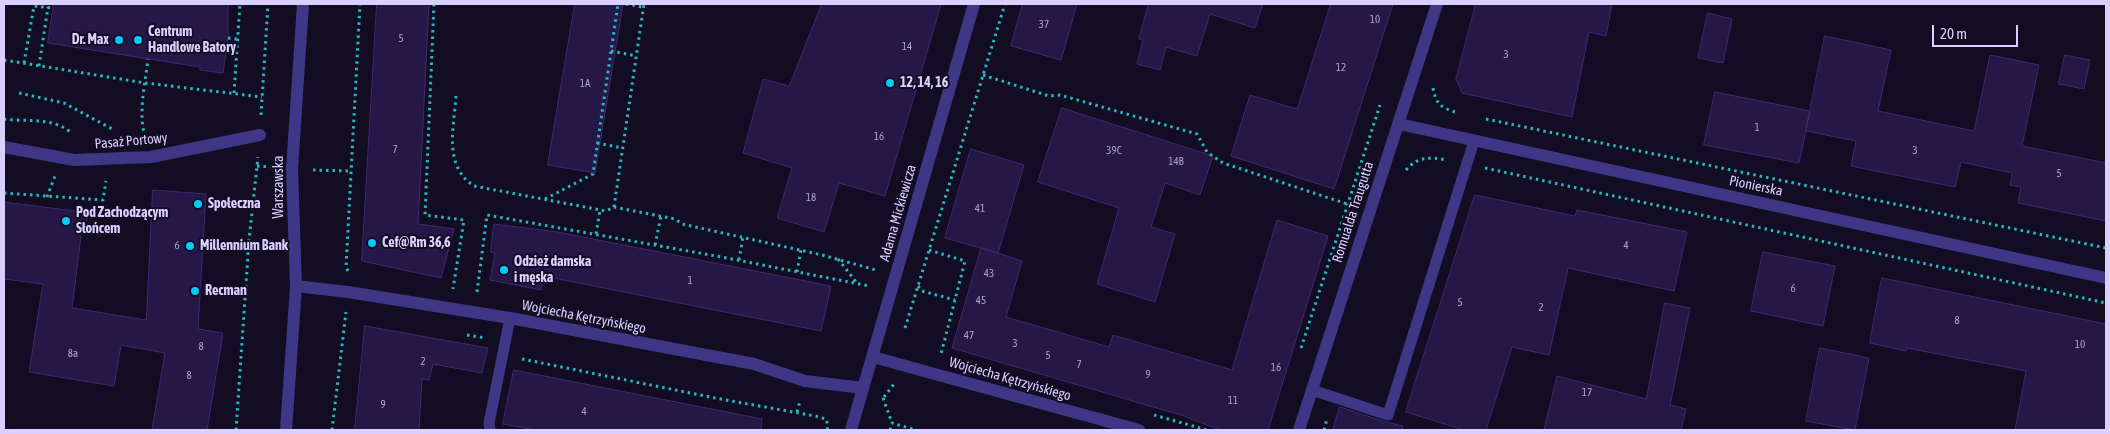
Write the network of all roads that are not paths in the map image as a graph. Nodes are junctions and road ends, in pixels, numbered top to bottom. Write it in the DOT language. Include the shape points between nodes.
graph roads {
  1 [pos="303,4"];
  2 [pos="974,4"];
  3 [pos="1437,4"];
  4 [pos="1399,124"];
  5 [pos="260,135"];
  6 [pos="1474,141"];
  7 [pos="4,147"];
  8 [pos="2106,278"];
  9 [pos="296,286"];
  10 [pos="510,318"];
  11 [pos="873,356"];
  12 [pos="863,388"];
  13 [pos="1312,390"];
  14 [pos="286,430"];
  15 [pos="490,430"];
  16 [pos="851,430"];
  17 [pos="1139,430"];
  18 [pos="1300,430"];
  1 -- 9 [label="street, Warszawska" via="292,169"];
  2 -- 11 [label="street, Adama Mickiewicza"];
  3 -- 4 [label="street, Romualda Traugutta"];
  4 -- 6 [label="street, Pionierska"];
  4 -- 13 [label="street, Romualda Traugutta"];
  5 -- 7 [label="street, Pasaż Portowy" via="141,157 74,160"];
  6 -- 8 [label="street, Pionierska"];
  6 -- 13 [label="lane" via="1388,415"];
  9 -- 10 [label="street, Wojciecha Kętrzyńskiego"];
  9 -- 14 [label="street, Warszawska"];
  10 -- 12 [label="street, Wojciecha Kętrzyńskiego" via="754,364 805,381"];
  10 -- 15 [label="lane"];
  11 -- 12 [label="street, Adama Mickiewicza"];
  11 -- 17 [label="street, Wojciecha Kętrzyńskiego"];
  12 -- 16 [label="street, Adama Mickiewicza"];
  13 -- 18 [label="street, Romualda Traugutta"];
}
